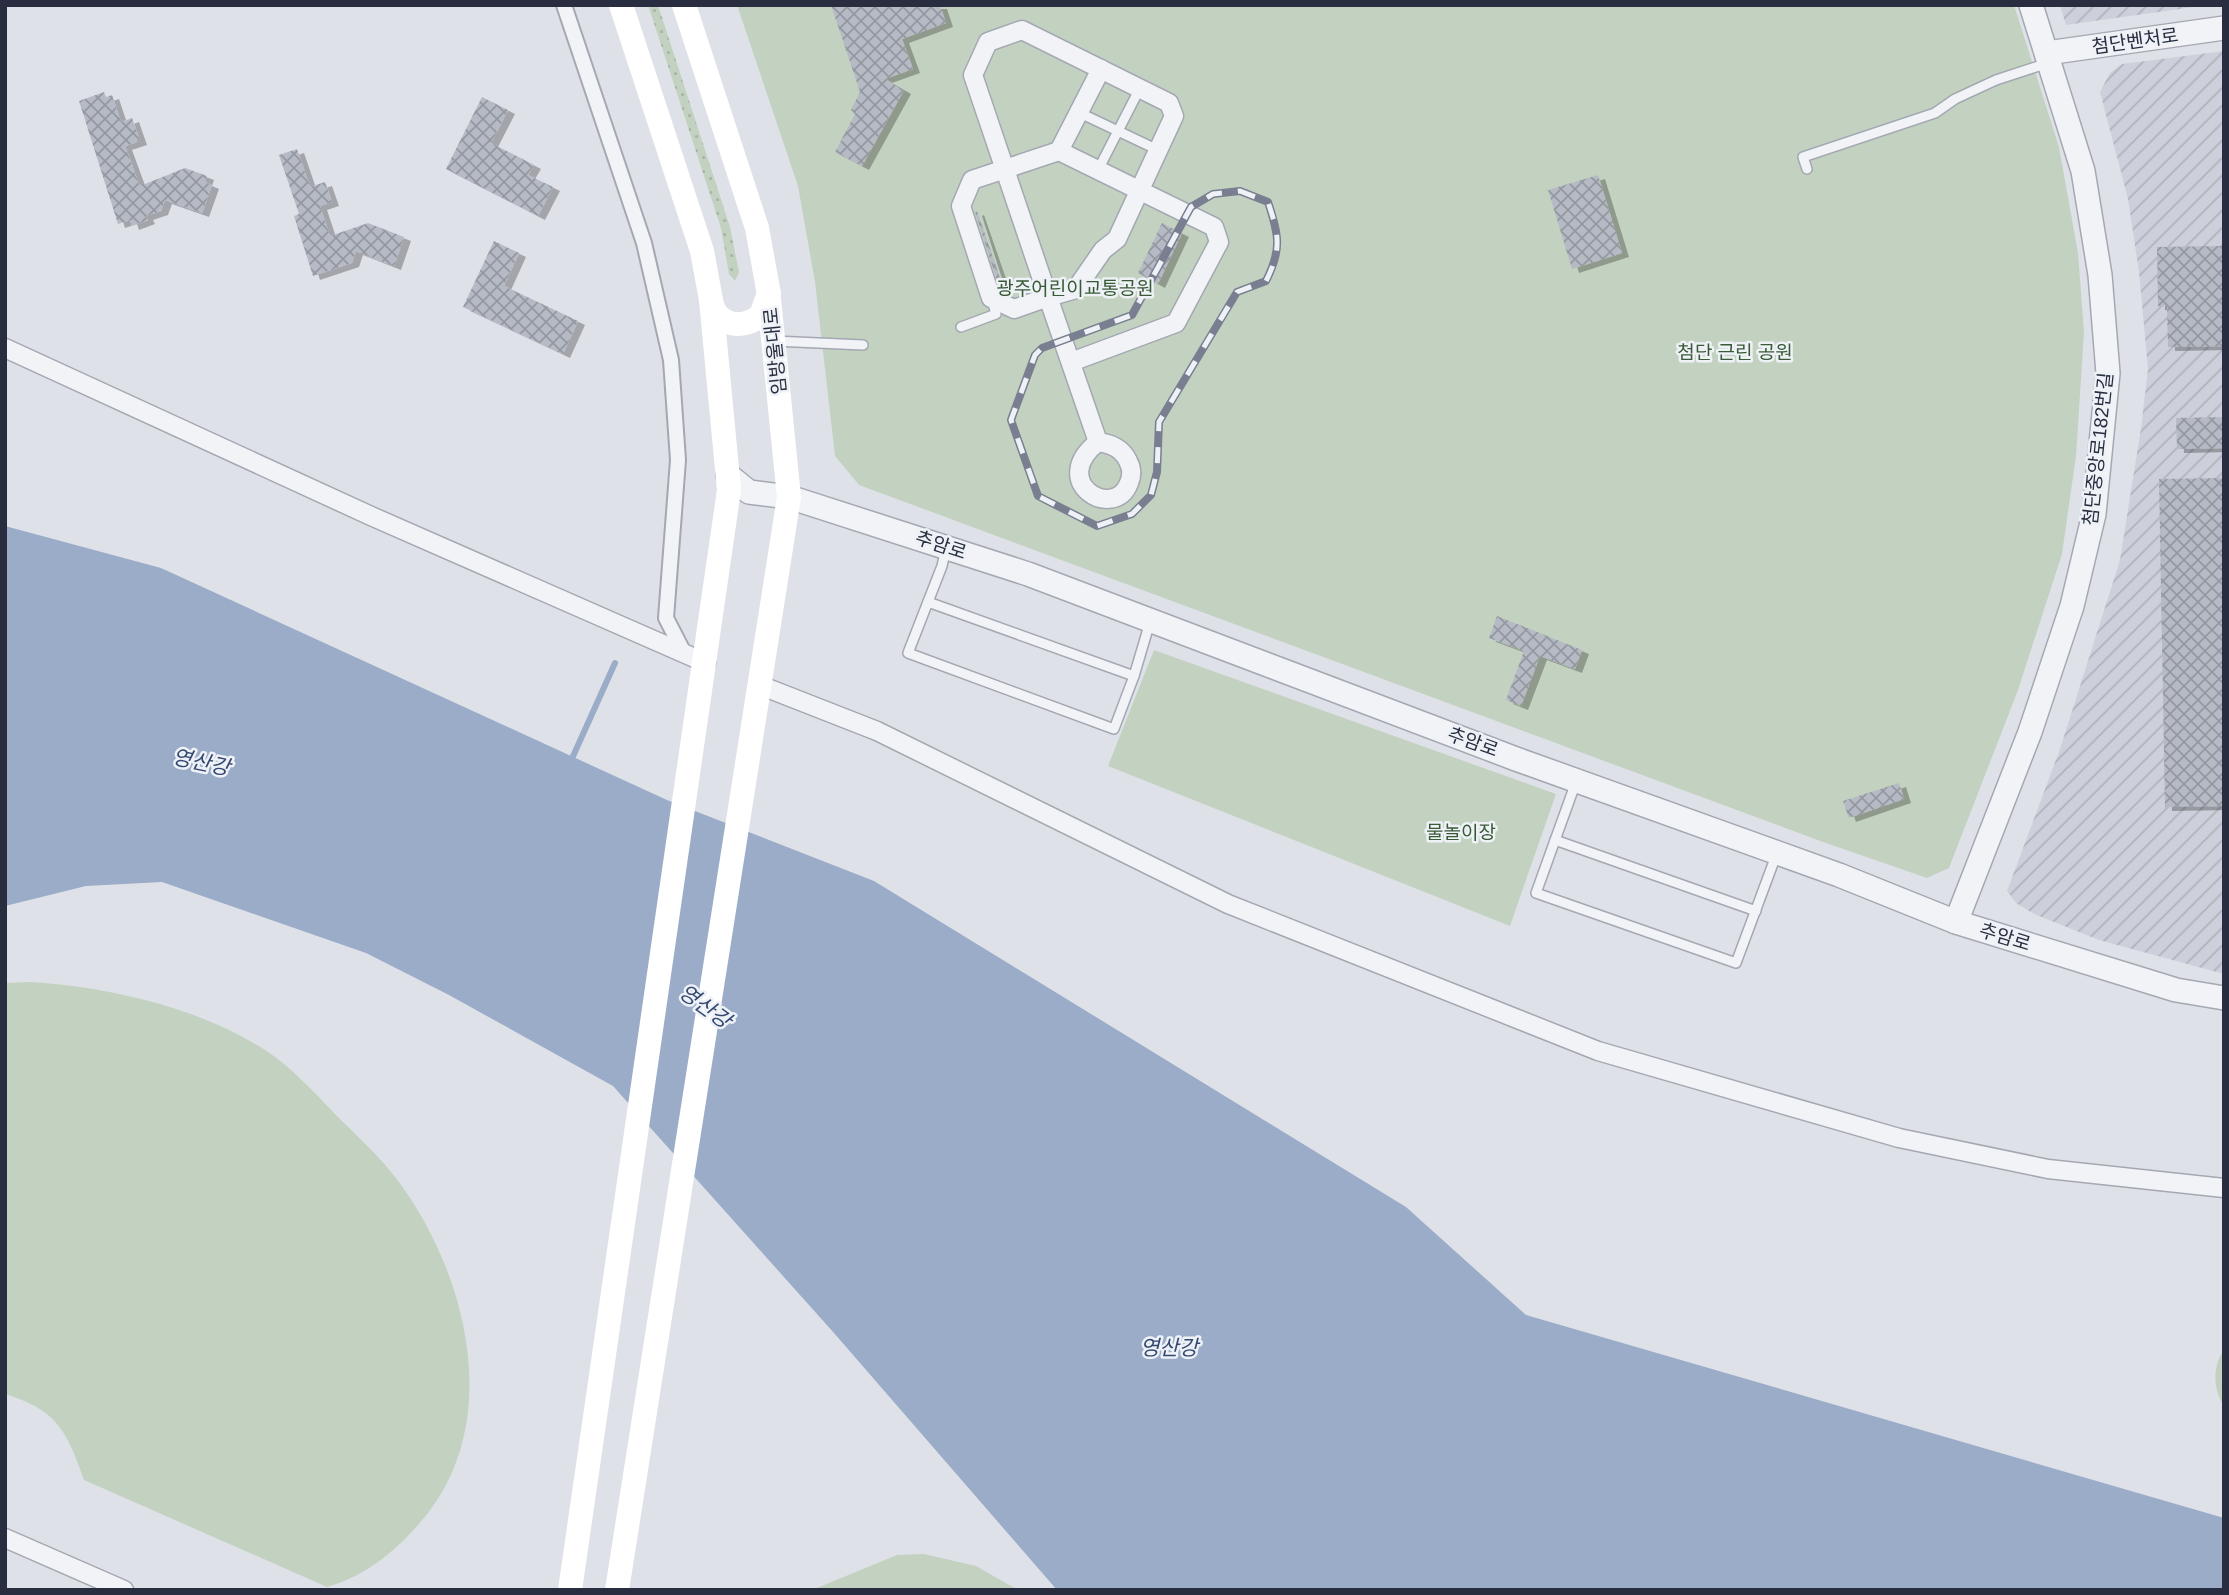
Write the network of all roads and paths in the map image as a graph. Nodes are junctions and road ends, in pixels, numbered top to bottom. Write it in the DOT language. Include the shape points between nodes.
graph roads {
  1 [pos="564,5"];
  2 [pos="621,5"];
  3 [pos="684,5"];
  4 [pos="2031,5"];
  5 [pos="2224,28"];
  6 [pos="2048,58"];
  7 [pos="1101,69"];
  8 [pos="1140,88"];
  9 [pos="1080,113"];
  10 [pos="1118,130"];
  11 [pos="1158,150"];
  12 [pos="1059,151"];
  13 [pos="1005,169"];
  14 [pos="1807,169"];
  15 [pos="1098,170"];
  16 [pos="1139,189"];
  17 [pos="768,289"];
  18 [pos="1048,297"];
  19 [pos="991,298"];
  20 [pos="711,300"];
  21 [pos="961,327"];
  22 [pos="774,341"];
  23 [pos="863,345"];
  24 [pos="5,348"];
  25 [pos="1071,362"];
  26 [pos="1098,442"];
  27 [pos="728,475"];
  28 [pos="789,497"];
  29 [pos="946,547"];
  30 [pos="928,602"];
  31 [pos="1150,622"];
  32 [pos="695,658"];
  33 [pos="1134,676"];
  34 [pos="759,696"];
  35 [pos="1576,780"];
  36 [pos="1555,840"];
  37 [pos="1777,852"];
  38 [pos="1756,911"];
  39 [pos="1956,922"];
  40 [pos="2224,998"];
  41 [pos="2224,1188"];
  42 [pos="5,1538"];
  43 [pos="124,1590"];
  44 [pos="570,1590"];
  45 [pos="617,1590"];
  1 -- 32 [label="street" via="644,243 671,360 678,460 666,618"];
  2 -- 20 [label="main road" via="702,251"];
  3 -- 17 [label="main road, 임방울대로" via="757,228"];
  4 -- 6 [label="street, 첨단중앙로182번길"];
  5 -- 6 [label="street, 첨단벤처로"];
  6 -- 14 [label="lane" via="1955,99 1935,113 1803,157"];
  6 -- 39 [label="street, 첨단중앙로182번길" via="2083,171 2101,275 2108,373 2094,514 2072,606 2035,719"];
  7 -- 8 [label="street"];
  7 -- 9 [label="street"];
  7 -- 13 [label="street" via="1023,30 988,42 973,75"];
  8 -- 10 [label="lane"];
  8 -- 11 [label="street" via="1169,103 1174,116"];
  9 -- 10 [label="lane"];
  9 -- 12 [label="street"];
  10 -- 11 [label="lane"];
  10 -- 15 [label="lane"];
  11 -- 16 [label="street"];
  12 -- 13 [label="street"];
  12 -- 15 [label="street"];
  13 -- 18 [label="street"];
  13 -- 19 [label="street" via="972,180 961,206"];
  15 -- 16 [label="street"];
  16 -- 18 [label="street" via="1117,239 1102,250 1076,289"];
  16 -- 25 [label="street" via="1214,227 1219,242 1176,323"];
  17 -- 20 [label="main road" via="767,307 745,324 726,322"];
  17 -- 22 [label="main road, 임방울대로"];
  18 -- 19 [label="street" via="1014,309"];
  18 -- 25 [label="street"];
  19 -- 21 [label="lane" via="996,314"];
  20 -- 27 [label="main road"];
  22 -- 23 [label="lane"];
  22 -- 28 [label="main road, 임방울대로"];
  24 -- 32 [label="street"];
  25 -- 26 [label="street"];
  27 -- 28 [label="street, 추암로" via="749,492"];
  27 -- 32 [label="main road" via="729,490"];
  28 -- 29 [label="street, 추암로"];
  28 -- 34 [label="main road, 임방울대로"];
  29 -- 30 [label="lane"];
  29 -- 31 [label="street, 추암로"];
  30 -- 33 [label="lane"];
  30 -- 33 [label="lane" via="908,653 1114,729"];
  31 -- 33 [label="lane"];
  31 -- 35 [label="street, 추암로"];
  32 -- 44 [label="main road"];
  34 -- 41 [label="street" via="877,731 1228,904 1598,1051 1899,1138 2048,1169"];
  34 -- 45 [label="main road, 임방울대로"];
  35 -- 36 [label="lane"];
  35 -- 37 [label="street, 추암로"];
  36 -- 38 [label="lane"];
  36 -- 38 [label="lane" via="1536,893 1736,963"];
  37 -- 38 [label="lane"];
  37 -- 39 [label="street, 추암로"];
  39 -- 40 [label="street, 추암로" via="2176,990"];
  42 -- 43 [label="street"];
}
